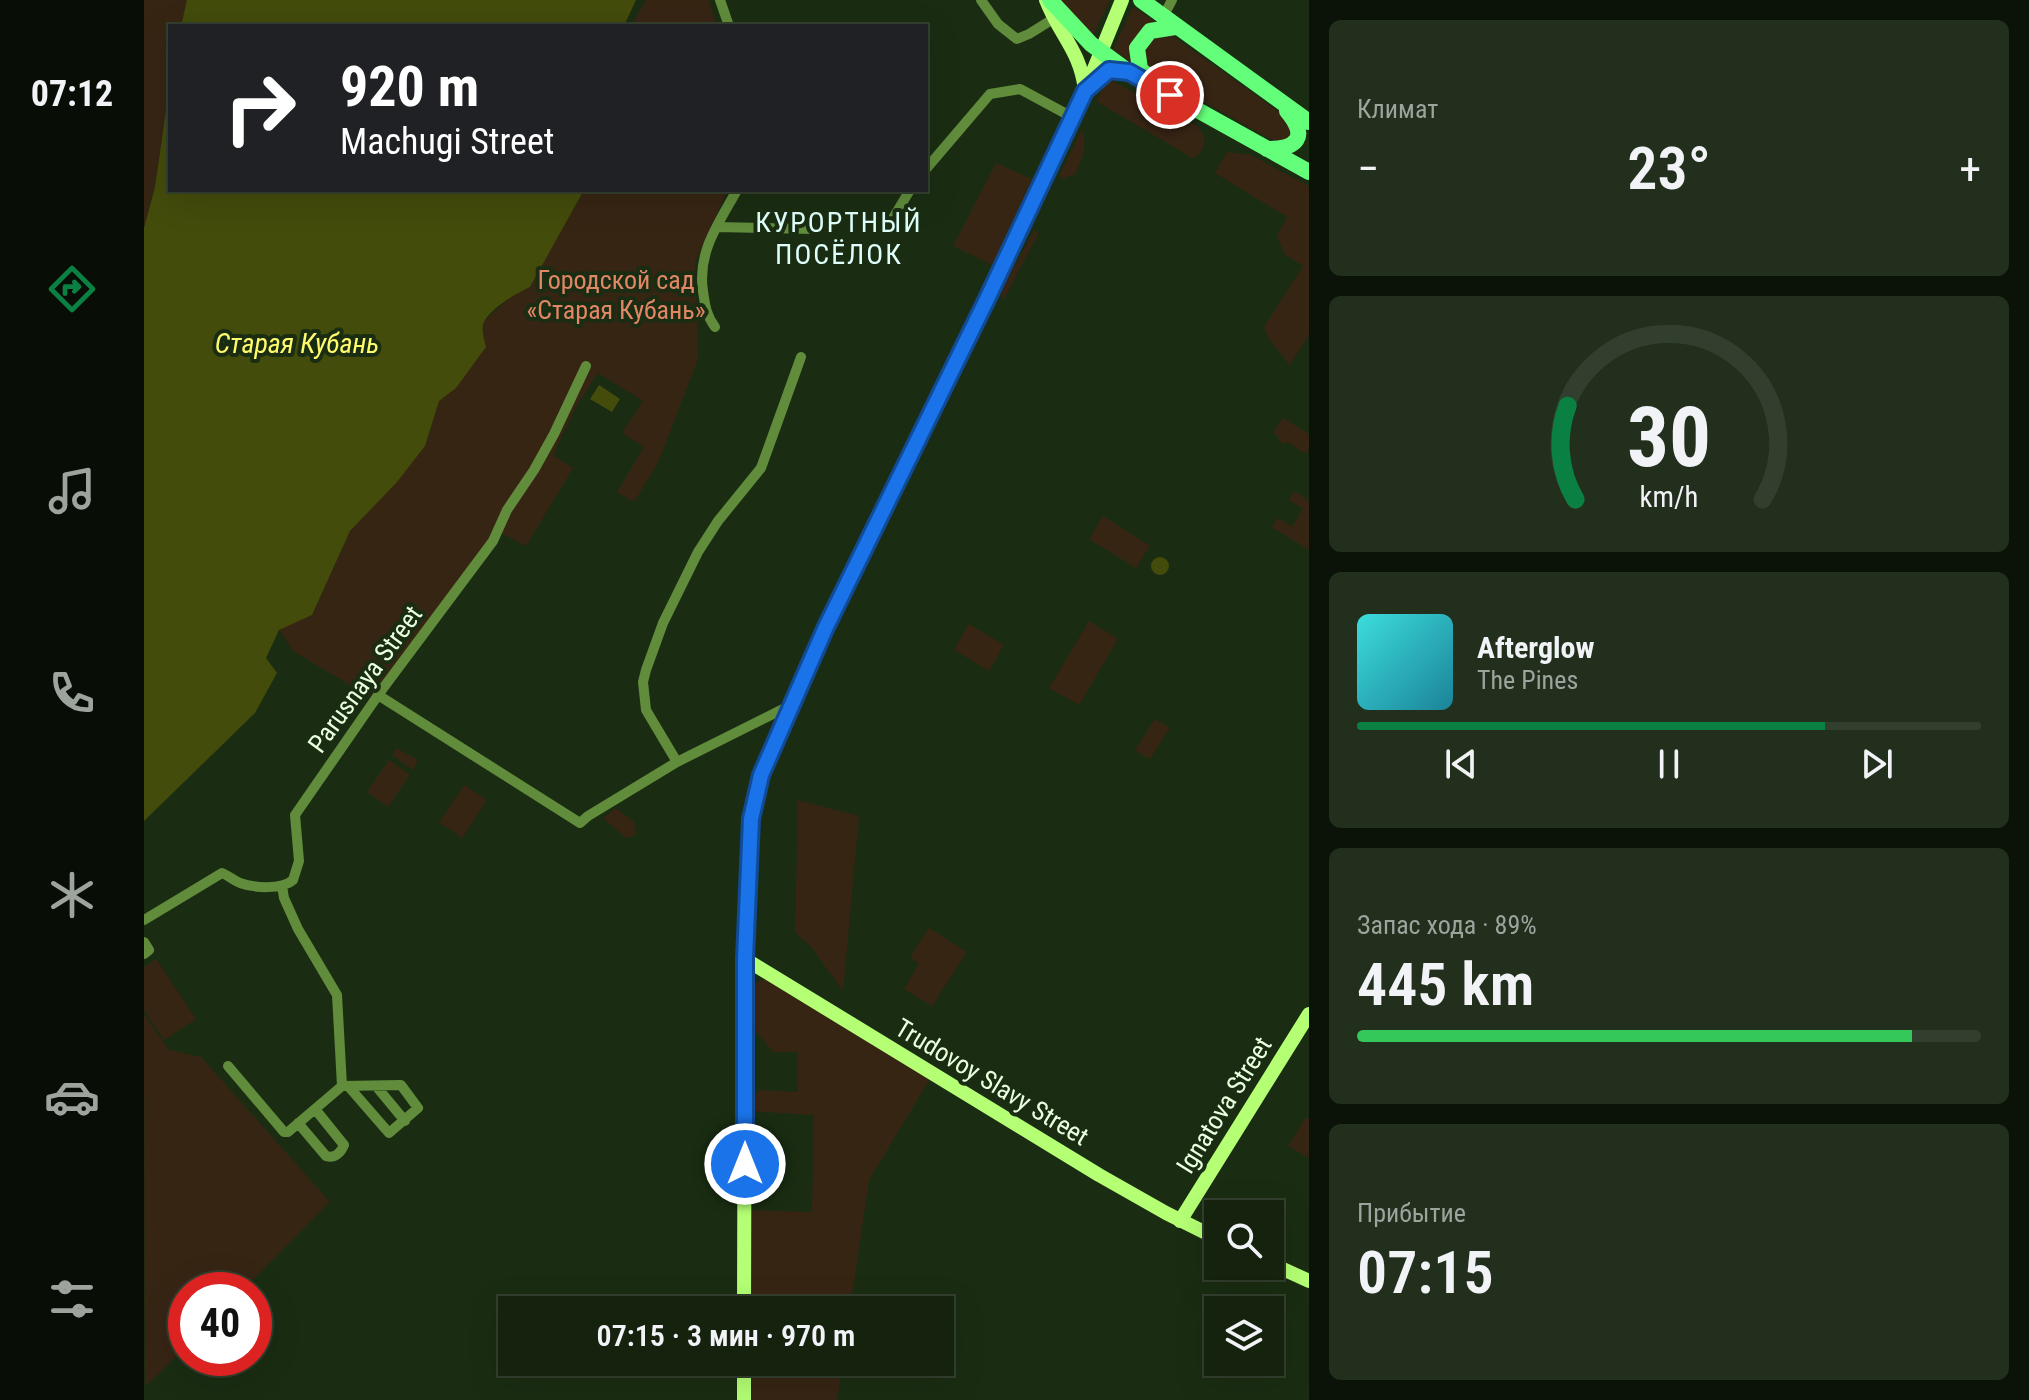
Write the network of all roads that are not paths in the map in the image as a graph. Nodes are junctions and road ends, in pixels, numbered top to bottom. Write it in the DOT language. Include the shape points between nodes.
graph roads {
  1 [pos="720,0"];
  2 [pos="981,0"];
  3 [pos="1048,0"];
  4 [pos="1122,0"];
  5 [pos="1141,0"];
  6 [pos="1172,0"];
  7 [pos="1053,19"];
  8 [pos="1169,22"];
  9 [pos="728,24"];
  10 [pos="1101,53"];
  11 [pos="1129,72"];
  12 [pos="1085,91"];
  13 [pos="1274,97"];
  14 [pos="1179,100"];
  15 [pos="1072,117"];
  16 [pos="1309,122"];
  17 [pos="1267,149"];
  18 [pos="928,167"];
  19 [pos="1309,172"];
  20 [pos="736,192"];
  21 [pos="909,192"];
  22 [pos="717,227"];
  23 [pos="887,228"];
  24 [pos="814,229"];
  25 [pos="715,327"];
  26 [pos="801,357"];
  27 [pos="586,366"];
  28 [pos="378,695"];
  29 [pos="791,705"];
  30 [pos="677,762"];
  31 [pos="282,886"];
  32 [pos="144,920"];
  33 [pos="144,942"];
  34 [pos="144,954"];
  35 [pos="745,959"];
  36 [pos="1309,1014"];
  37 [pos="228,1066"];
  38 [pos="346,1086"];
  39 [pos="376,1086"];
  40 [pos="315,1109"];
  41 [pos="405,1121"];
  42 [pos="298,1123"];
  43 [pos="1180,1221"];
  44 [pos="1204,1232"];
  45 [pos="1284,1269"];
  46 [pos="1309,1281"];
  47 [pos="744,1296"];
  48 [pos="744,1376"];
  49 [pos="744,1400"];
  1 -- 9 [label="street"];
  2 -- 7 [label="street" via="1017,39"];
  3 -- 7 [label="street"];
  3 -- 10 [label="main road"];
  4 -- 10 [label="street"];
  5 -- 8 [label="main road"];
  6 -- 8 [label="street"];
  7 -- 12 [label="street" via="1075,52"];
  8 -- 13 [label="main road"];
  8 -- 14 [label="main road" via="1150,31 1137,48 1138,59 1140,69"];
  10 -- 11 [label="main road"];
  10 -- 12 [label="street"];
  11 -- 12 [label="street" via="1109,70"];
  11 -- 14 [label="main road"];
  12 -- 15 [label="street"];
  13 -- 16 [label="main road"];
  13 -- 17 [label="main road" via="1300,133 1291,146"];
  14 -- 17 [label="main road"];
  15 -- 18 [label="street" via="1020,89 990,94"];
  15 -- 29 [label="street"];
  17 -- 19 [label="main road"];
  20 -- 22 [label="street"];
  21 -- 23 [label="street"];
  22 -- 24 [label="street"];
  22 -- 25 [label="street" via="702,255 700,275 707,315"];
  26 -- 30 [label="street" via="761,468 698,552 646,670 646,710"];
  27 -- 28 [label="street, Parusnaya Street" via="493,541"];
  28 -- 30 [label="street" via="580,823"];
  28 -- 31 [label="street, Parusnaya Street" via="295,815 299,861 293,880"];
  29 -- 30 [label="street"];
  29 -- 35 [label="street" via="761,775 751,819"];
  31 -- 32 [label="street" via="243,885 222,873"];
  31 -- 38 [label="street" via="298,929 337,995"];
  33 -- 34 [label="street" via="149,950"];
  35 -- 43 [label="street, Trudovoy Slavy Street"];
  35 -- 47 [label="street"];
  36 -- 43 [label="street, Ignatova Street"];
  37 -- 42 [label="street" via="284,1132"];
  38 -- 39 [label="street"];
  38 -- 40 [label="street"];
  38 -- 41 [label="street" via="389,1133"];
  39 -- 41 [label="street"];
  39 -- 41 [label="street" via="401,1085 416,1102 418,1108"];
  40 -- 42 [label="street"];
  40 -- 42 [label="street" via="344,1145 334,1157 326,1156"];
  43 -- 44 [label="street, Trudovoy Slavy Street"];
  45 -- 46 [label="street"];
  48 -- 49 [label="street"];
}
